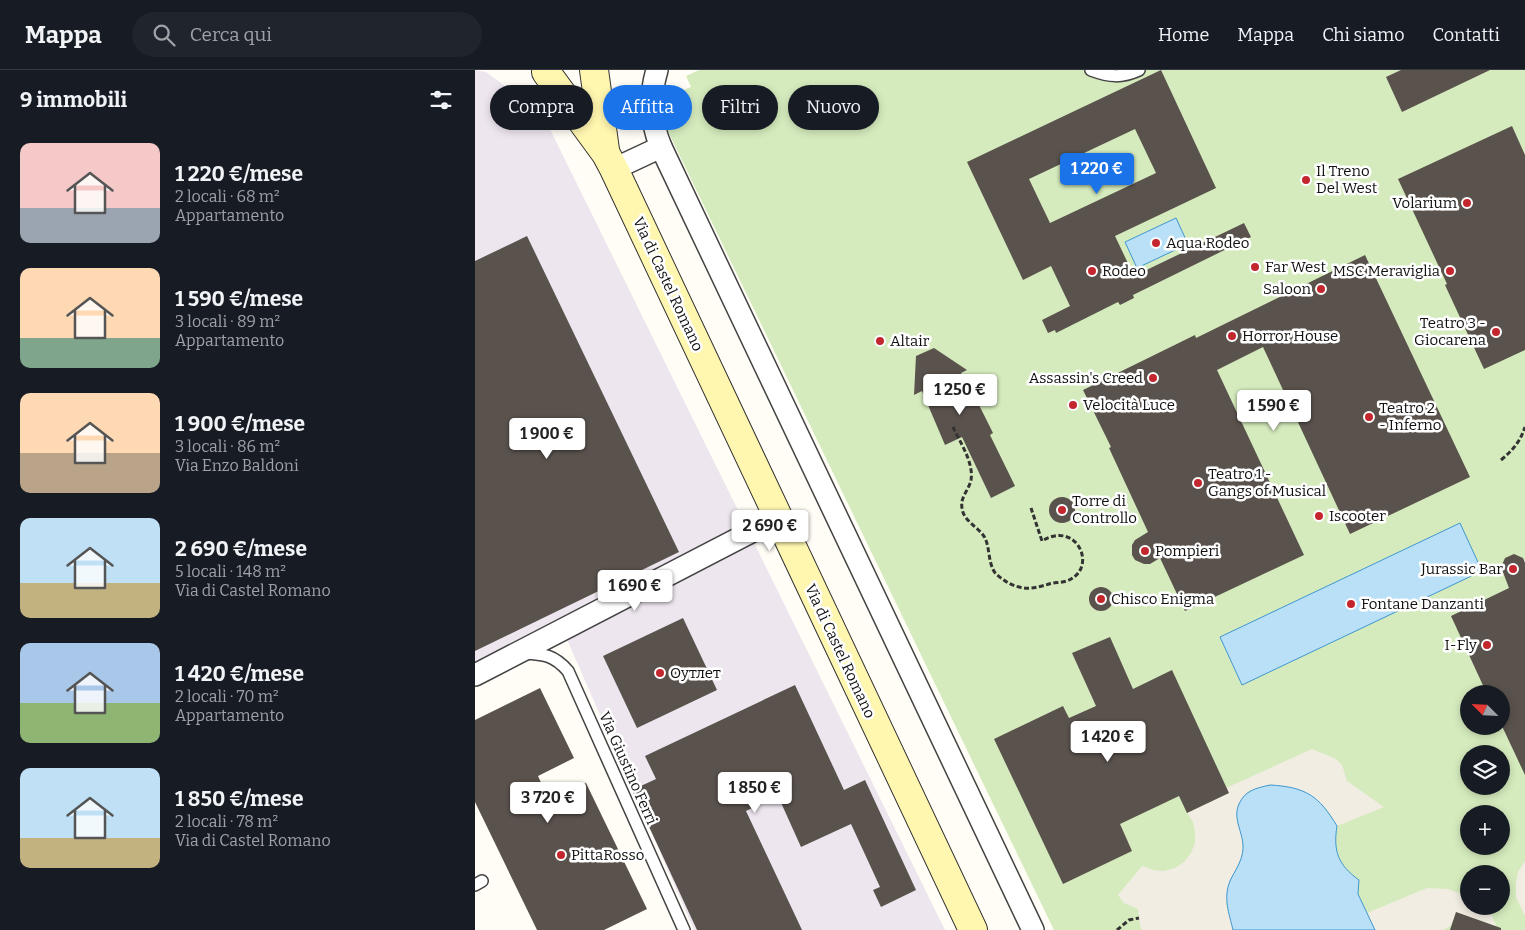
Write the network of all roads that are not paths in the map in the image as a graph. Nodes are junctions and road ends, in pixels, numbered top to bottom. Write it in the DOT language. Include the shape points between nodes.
graph roads {
  1 [pos="587,70"];
  2 [pos="593,70"];
  3 [pos="657,70"];
  4 [pos="1091,70"];
  5 [pos="1139,70"];
  6 [pos="545,71"];
  7 [pos="661,147"];
  8 [pos="610,162"];
  9 [pos="778,518"];
  10 [pos="515,653"];
  11 [pos="475,675"];
  12 [pos="684,930"];
  13 [pos="973,930"];
  14 [pos="1033,930"];
  1 -- 6 [label="street" via="566,79"];
  2 -- 8 [label="street, Via di Castel Romano"];
  3 -- 7 [label="street" via="651,113"];
  4 -- 5 [label="lane" via="1109,77"];
  6 -- 8 [label="street, Via di Castel Romano"];
  7 -- 8 [label="street"];
  7 -- 14 [label="street"];
  8 -- 9 [label="street, Via di Castel Romano"];
  9 -- 10 [label="street"];
  9 -- 13 [label="street, Via di Castel Romano"];
  10 -- 11 [label="street"];
  10 -- 12 [label="lane, Via Giustino Ferri" via="544,654 560,662 568,672"];
}
